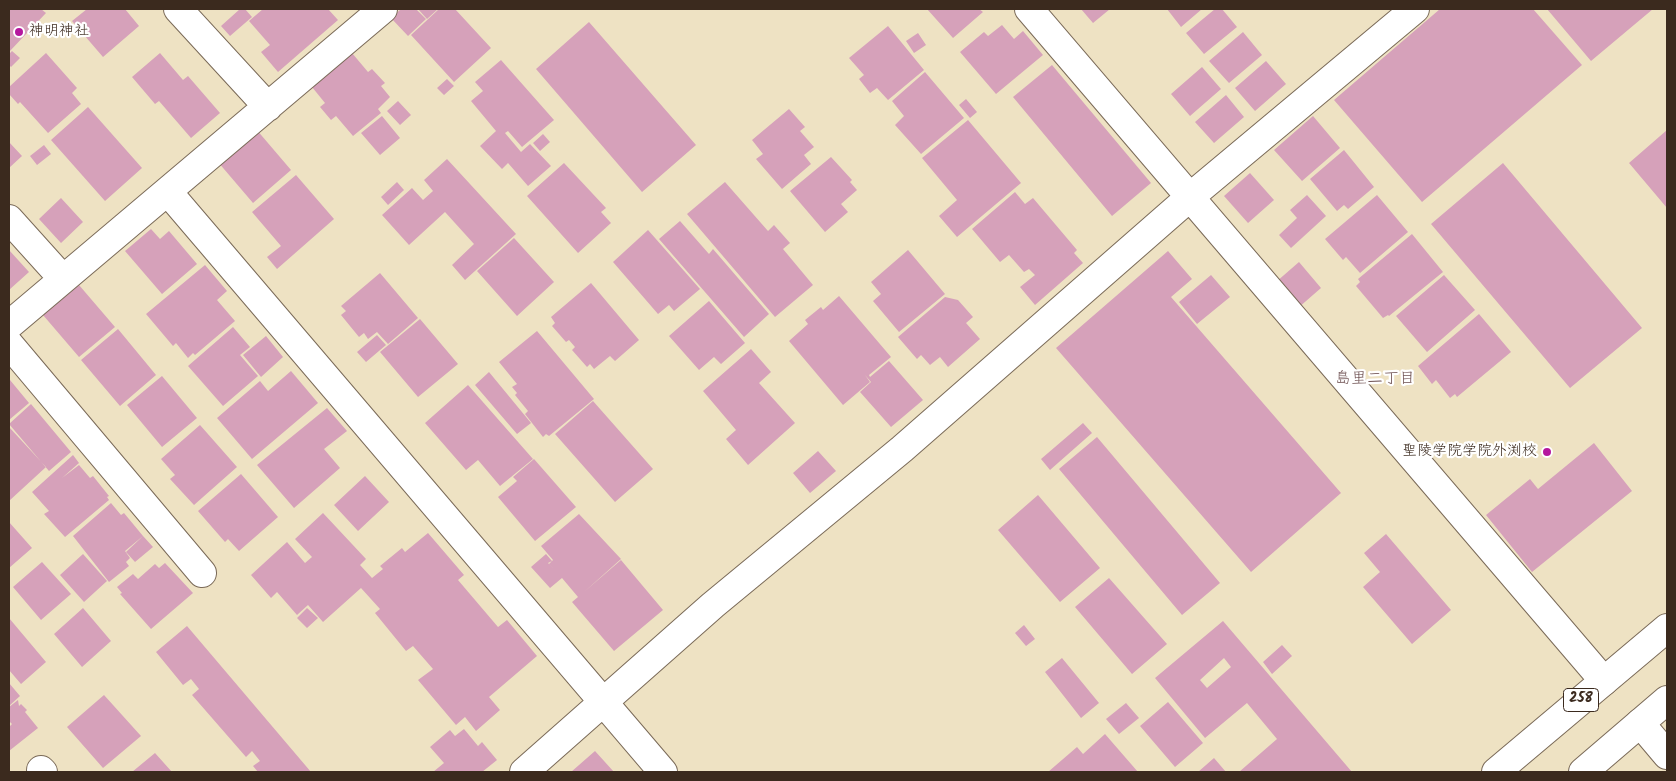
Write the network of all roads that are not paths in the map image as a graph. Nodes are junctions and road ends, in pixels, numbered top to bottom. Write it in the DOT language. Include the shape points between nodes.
graph roads {
  1 [pos="178,9"];
  2 [pos="383,9"];
  3 [pos="1029,9"];
  4 [pos="1415,9"];
  5 [pos="268,107"];
  6 [pos="168,192"];
  7 [pos="1190,197"];
  8 [pos="9,219"];
  9 [pos="63,278"];
  10 [pos="9,325"];
  11 [pos="9,344"];
  12 [pos="202,573"];
  13 [pos="1667,628"];
  14 [pos="1604,681"];
  15 [pos="1667,700"];
  16 [pos="604,704"];
  17 [pos="1640,723"];
  18 [pos="1667,755"];
  19 [pos="524,772"];
  20 [pos="663,772"];
  21 [pos="1496,772"];
  22 [pos="1582,772"];
  1 -- 5 [label="main road"];
  2 -- 5 [label="main road"];
  3 -- 7 [label="main road"];
  4 -- 7 [label="main road"];
  5 -- 6 [label="main road"];
  6 -- 9 [label="main road"];
  6 -- 16 [label="main road"];
  7 -- 14 [label="main road"];
  7 -- 16 [label="main road" via="902,449 713,605"];
  8 -- 9 [label="main road"];
  9 -- 10 [label="main road"];
  11 -- 12 [label="main road"];
  13 -- 14 [label="main road, 258"];
  14 -- 21 [label="main road, 258"];
  15 -- 17 [label="main road"];
  16 -- 19 [label="main road"];
  16 -- 20 [label="main road"];
  17 -- 18 [label="main road"];
  17 -- 22 [label="main road"];
}
